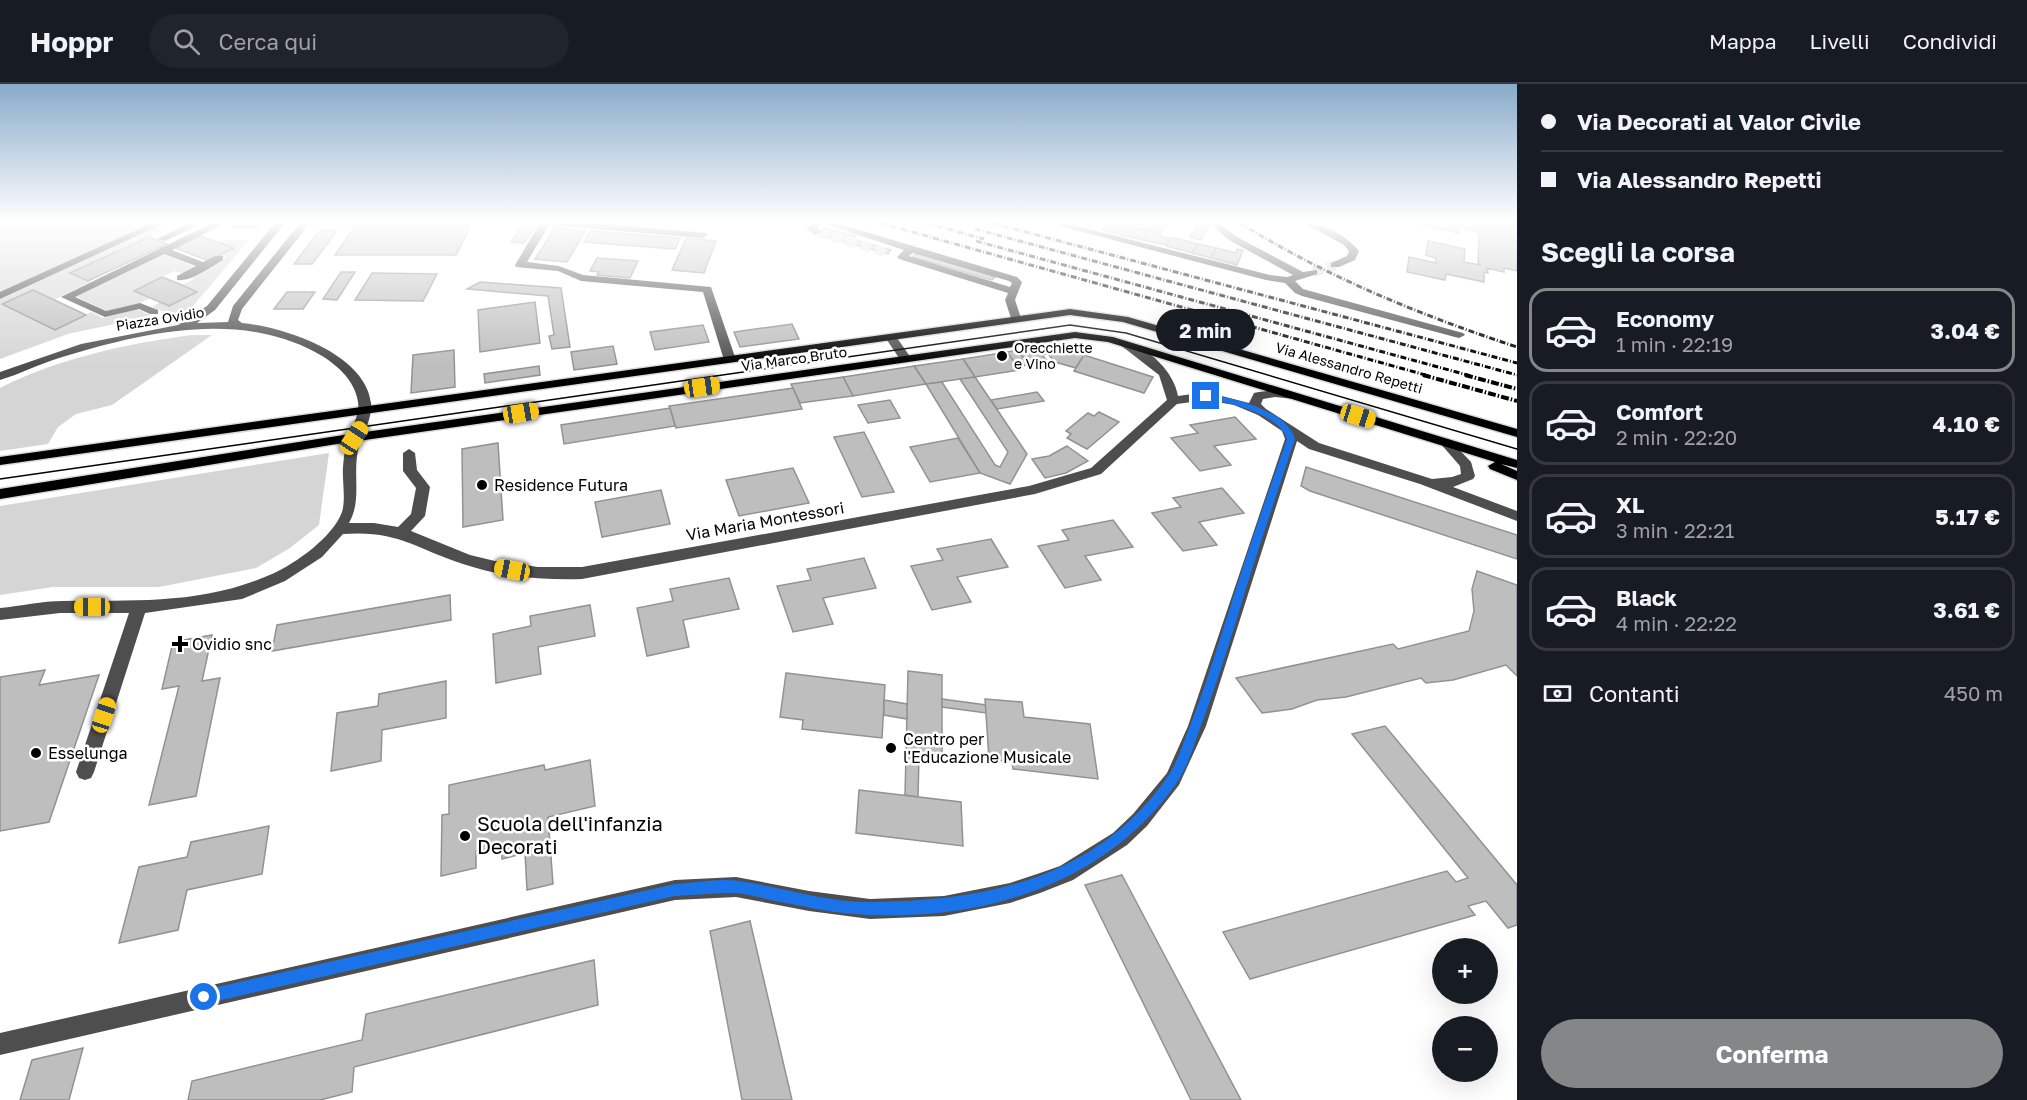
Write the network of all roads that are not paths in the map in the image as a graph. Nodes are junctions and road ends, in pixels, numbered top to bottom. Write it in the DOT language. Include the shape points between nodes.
graph roads {
  1 [pos="56,270"];
  2 [pos="121,270"];
  3 [pos="196,270"];
  4 [pos="241,270"];
  5 [pos="267,270"];
  6 [pos="578,270"];
  7 [pos="946,270"];
  8 [pos="984,270"];
  9 [pos="1240,270"];
  10 [pos="1301,270"];
  11 [pos="181,278"];
  12 [pos="1288,280"];
  13 [pos="1013,291"];
  14 [pos="0,296"];
  15 [pos="154,312"];
  16 [pos="1030,316"];
  17 [pos="1016,318"];
  18 [pos="239,326"];
  19 [pos="178,329"];
  20 [pos="1459,335"];
  21 [pos="891,337"];
  22 [pos="1127,345"];
  23 [pos="905,358"];
  24 [pos="730,360"];
  25 [pos="2,375"];
  26 [pos="1292,396"];
  27 [pos="1173,401"];
  28 [pos="364,410"];
  29 [pos="1262,412"];
  30 [pos="1285,428"];
  31 [pos="1517,431"];
  32 [pos="354,438"];
  33 [pos="1446,443"];
  34 [pos="410,453"];
  35 [pos="0,461"];
  36 [pos="1517,464"];
  37 [pos="1517,476"];
  38 [pos="1425,481"];
  39 [pos="0,494"];
  40 [pos="1517,516"];
  41 [pos="339,529"];
  42 [pos="400,533"];
  43 [pos="139,607"];
  44 [pos="0,614"];
  45 [pos="85,772"];
  46 [pos="0,1044"];
  1 -- 14 [label="street"];
  2 -- 15 [label="street" via="66,297 105,314 140,306"];
  3 -- 11 [label="street"];
  4 -- 19 [label="street" via="211,308"];
  5 -- 18 [label="street" via="237,308 232,321"];
  6 -- 24 [label="street" via="581,278 707,289"];
  7 -- 13 [label="street"];
  8 -- 13 [label="street" via="1013,279 1017,282"];
  9 -- 12 [label="street"];
  10 -- 12 [label="street" via="1308,274"];
  12 -- 20 [label="street" via="1306,294"];
  13 -- 17 [label="street" via="1011,305"];
  16 -- 17 [label="main road, Via Marco Bruto"];
  16 -- 31 [label="main road, Via Alessandro Repetti" via="1070,312 1124,319"];
  17 -- 21 [label="main road, Via Marco Bruto"];
  18 -- 19 [label="street, Piazza Ovidio"];
  18 -- 28 [label="street, Piazza Ovidio" via="286,335 331,356 356,385"];
  19 -- 25 [label="street, Piazza Ovidio" via="95,345"];
  21 -- 23 [label="street"];
  21 -- 24 [label="main road, Via Marco Bruto"];
  22 -- 23 [label="main road, Via Marco Bruto" via="1087,335 1060,336"];
  22 -- 26 [label="main road"];
  22 -- 27 [label="street" via="1165,373"];
  23 -- 32 [label="main road, Via Marco Bruto"];
  24 -- 28 [label="main road, Via Marco Bruto"];
  26 -- 29 [label="street" via="1258,396 1255,404"];
  26 -- 33 [label="main road"];
  27 -- 29 [label="street" via="1218,397"];
  27 -- 42 [label="street, Via Maria Montessori" via="1096,471 1030,491 582,573 540,574 498,567"];
  28 -- 32 [label="street"];
  28 -- 35 [label="main road"];
  29 -- 30 [label="street"];
  30 -- 38 [label="street" via="1314,446"];
  30 -- 46 [label="street" via="1291,439 1211,687 1173,779 1119,839 1066,873 977,901 907,909 839,906 736,887 675,890"];
  32 -- 39 [label="main road"];
  32 -- 41 [label="street" via="349,511"];
  33 -- 36 [label="main road"];
  33 -- 37 [label="main road"];
  33 -- 38 [label="street" via="1466,465 1468,476 1454,482"];
  34 -- 42 [label="street" via="410,471 423,487 418,516"];
  38 -- 40 [label="street"];
  41 -- 42 [label="street, Via Maria Montessori" via="372,528"];
  41 -- 43 [label="street" via="305,562 253,590"];
  43 -- 44 [label="street" via="60,607"];
  43 -- 45 [label="street"];
}
